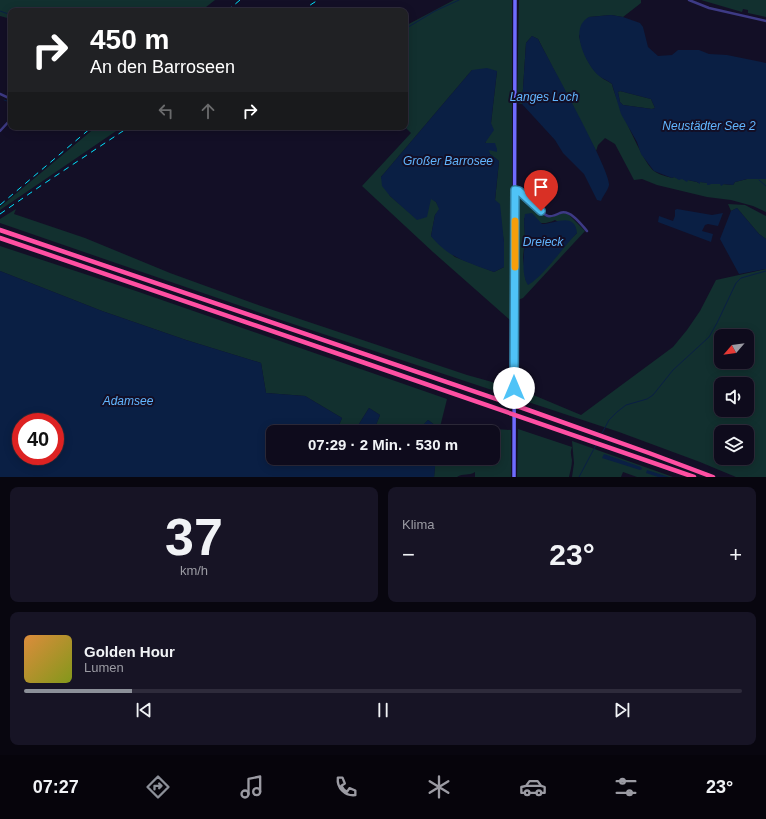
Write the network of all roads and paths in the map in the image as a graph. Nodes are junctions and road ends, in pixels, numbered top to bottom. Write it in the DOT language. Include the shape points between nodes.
graph roads {
  1 [pos="515,0"];
  2 [pos="688,0"];
  3 [pos="766,21"];
  4 [pos="8,122"];
  5 [pos="0,131"];
  6 [pos="515,190"];
  7 [pos="0,230"];
  8 [pos="587,231"];
  9 [pos="0,238"];
  10 [pos="514,477"];
  11 [pos="694,477"];
  12 [pos="713,477"];
  1 -- 6 [label="street"];
  2 -- 3 [label="street" via="706,8"];
  4 -- 5 [label="street"];
  6 -- 8 [label="street" via="546,216 567,212"];
  6 -- 10 [label="street"];
  7 -- 12 [label="highway" via="516,406"];
  9 -- 11 [label="highway"];
}
